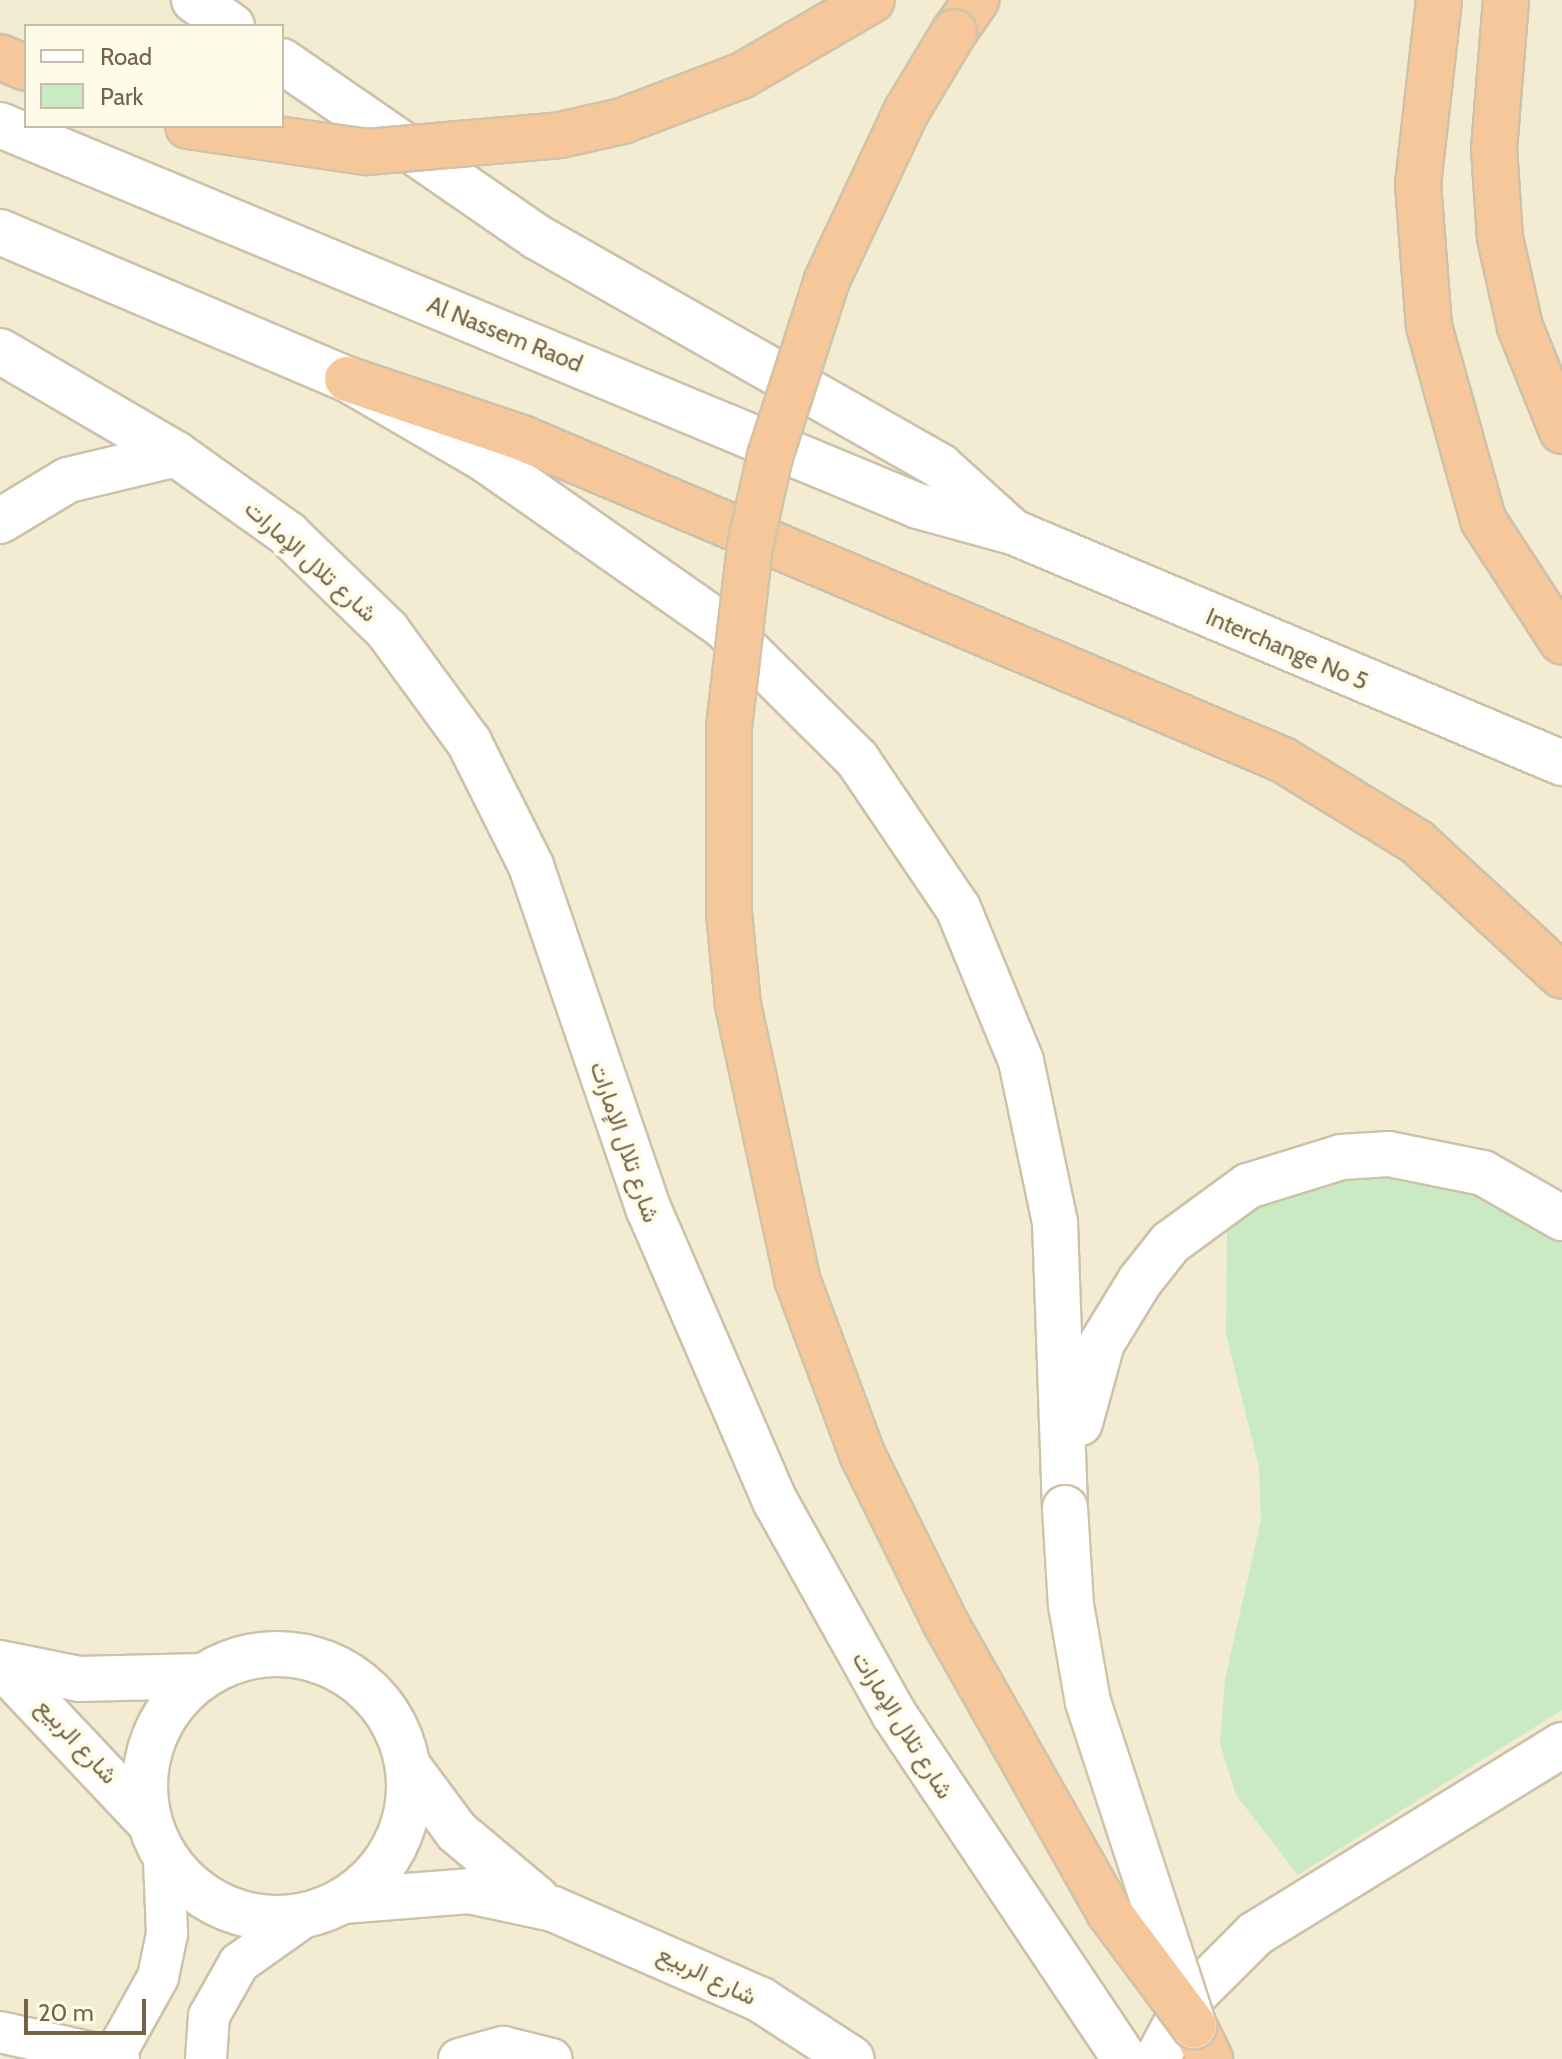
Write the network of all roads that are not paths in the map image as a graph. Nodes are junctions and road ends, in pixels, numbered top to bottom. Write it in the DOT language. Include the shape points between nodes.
graph roads {
  1 [pos="194,0"];
  2 [pos="872,0"];
  3 [pos="1439,0"];
  4 [pos="1506,0"];
  5 [pos="965,16"];
  6 [pos="229,24"];
  7 [pos="0,57"];
  8 [pos="284,62"];
  9 [pos="24,67"];
  10 [pos="0,125"];
  11 [pos="202,128"];
  12 [pos="0,232"];
  13 [pos="0,351"];
  14 [pos="347,379"];
  15 [pos="1562,431"];
  16 [pos="176,454"];
  17 [pos="0,521"];
  18 [pos="1013,532"];
  19 [pos="1562,641"];
  20 [pos="1562,763"];
  21 [pos="1562,976"];
  22 [pos="1562,1218"];
  23 [pos="1065,1508"];
  24 [pos="0,1664"];
  25 [pos="203,1676"];
  26 [pos="1562,1745"];
  27 [pos="408,1766"];
  28 [pos="156,1840"];
  29 [pos="322,1909"];
  30 [pos="553,1909"];
  31 [pos="162,1959"];
  32 [pos="224,1985"];
  33 [pos="0,2032"];
  34 [pos="1202,2042"];
  35 [pos="116,2058"];
  36 [pos="206,2059"];
  37 [pos="459,2059"];
  38 [pos="552,2059"];
  39 [pos="852,2059"];
  40 [pos="1125,2059"];
  41 [pos="1157,2059"];
  1 -- 6 [label="main road"];
  2 -- 11 [label="highway, bridge" via="732,80 560,135 367,152"];
  3 -- 19 [label="highway" via="1421,113 1421,255 1443,396 1483,520"];
  4 -- 15 [label="highway" via="1494,148 1500,238 1520,327"];
  5 -- 34 [label="highway, bridge" via="906,112 827,280 774,441 750,546 729,728 729,913 738,1005 793,1264 862,1454 945,1622 1109,1912"];
  7 -- 9 [label="highway"];
  8 -- 18 [label="main road" via="537,237 940,466"];
  10 -- 18 [label="main road, Al Nassem Raod" via="918,506"];
  12 -- 14 [label="main road"];
  13 -- 16 [label="main road, شارع تلال الإمارات"];
  14 -- 21 [label="highway" via="522,438 1283,760 1427,850"];
  14 -- 23 [label="main road" via="498,468 672,586 769,667 857,759 931,860 1003,1009 1044,1154 1060,1277"];
  16 -- 17 [label="main road" via="68,480"];
  16 -- 40 [label="main road, شارع تلال الإمارات" via="340,580 387,630 469,742 531,866 649,1210 739,1428 894,1714"];
  18 -- 20 [label="main road, Interchange No 5"];
  22 -- 23 [label="main road" via="1527,1193 1449,1163 1389,1154 1341,1157 1248,1186 1170,1243 1140,1281 1090,1377"];
  23 -- 34 [label="main road, bridge" via="1071,1605 1088,1702"];
  24 -- 25 [label="main road, شارع الربيع" via="79,1679"];
  24 -- 28 [label="main road, شارع الربيع"];
  25 -- 27 [label="main road" via="244,1658 288,1654 331,1665 368,1689 395,1725"];
  25 -- 28 [label="main road" via="172,1704 152,1740 144,1781"];
  26 -- 41 [label="main road" via="1255,1934 1188,2001"];
  27 -- 29 [label="main road" via="408,1806 395,1845 372,1877"];
  27 -- 30 [label="main road, شارع الربيع" via="486,1861"];
  28 -- 29 [label="main road" via="225,1908"];
  28 -- 31 [label="street"];
  29 -- 30 [label="main road, شارع الربيع" via="469,1891"];
  29 -- 32 [label="street" via="257,1943"];
  30 -- 39 [label="main road, شارع الربيع" via="761,2000"];
  31 -- 32 [label="street"];
  31 -- 35 [label="street" via="144,2011"];
  32 -- 36 [label="street" via="209,2016"];
  33 -- 35 [label="street"];
  37 -- 38 [label="street" via="503,2047"];
}
